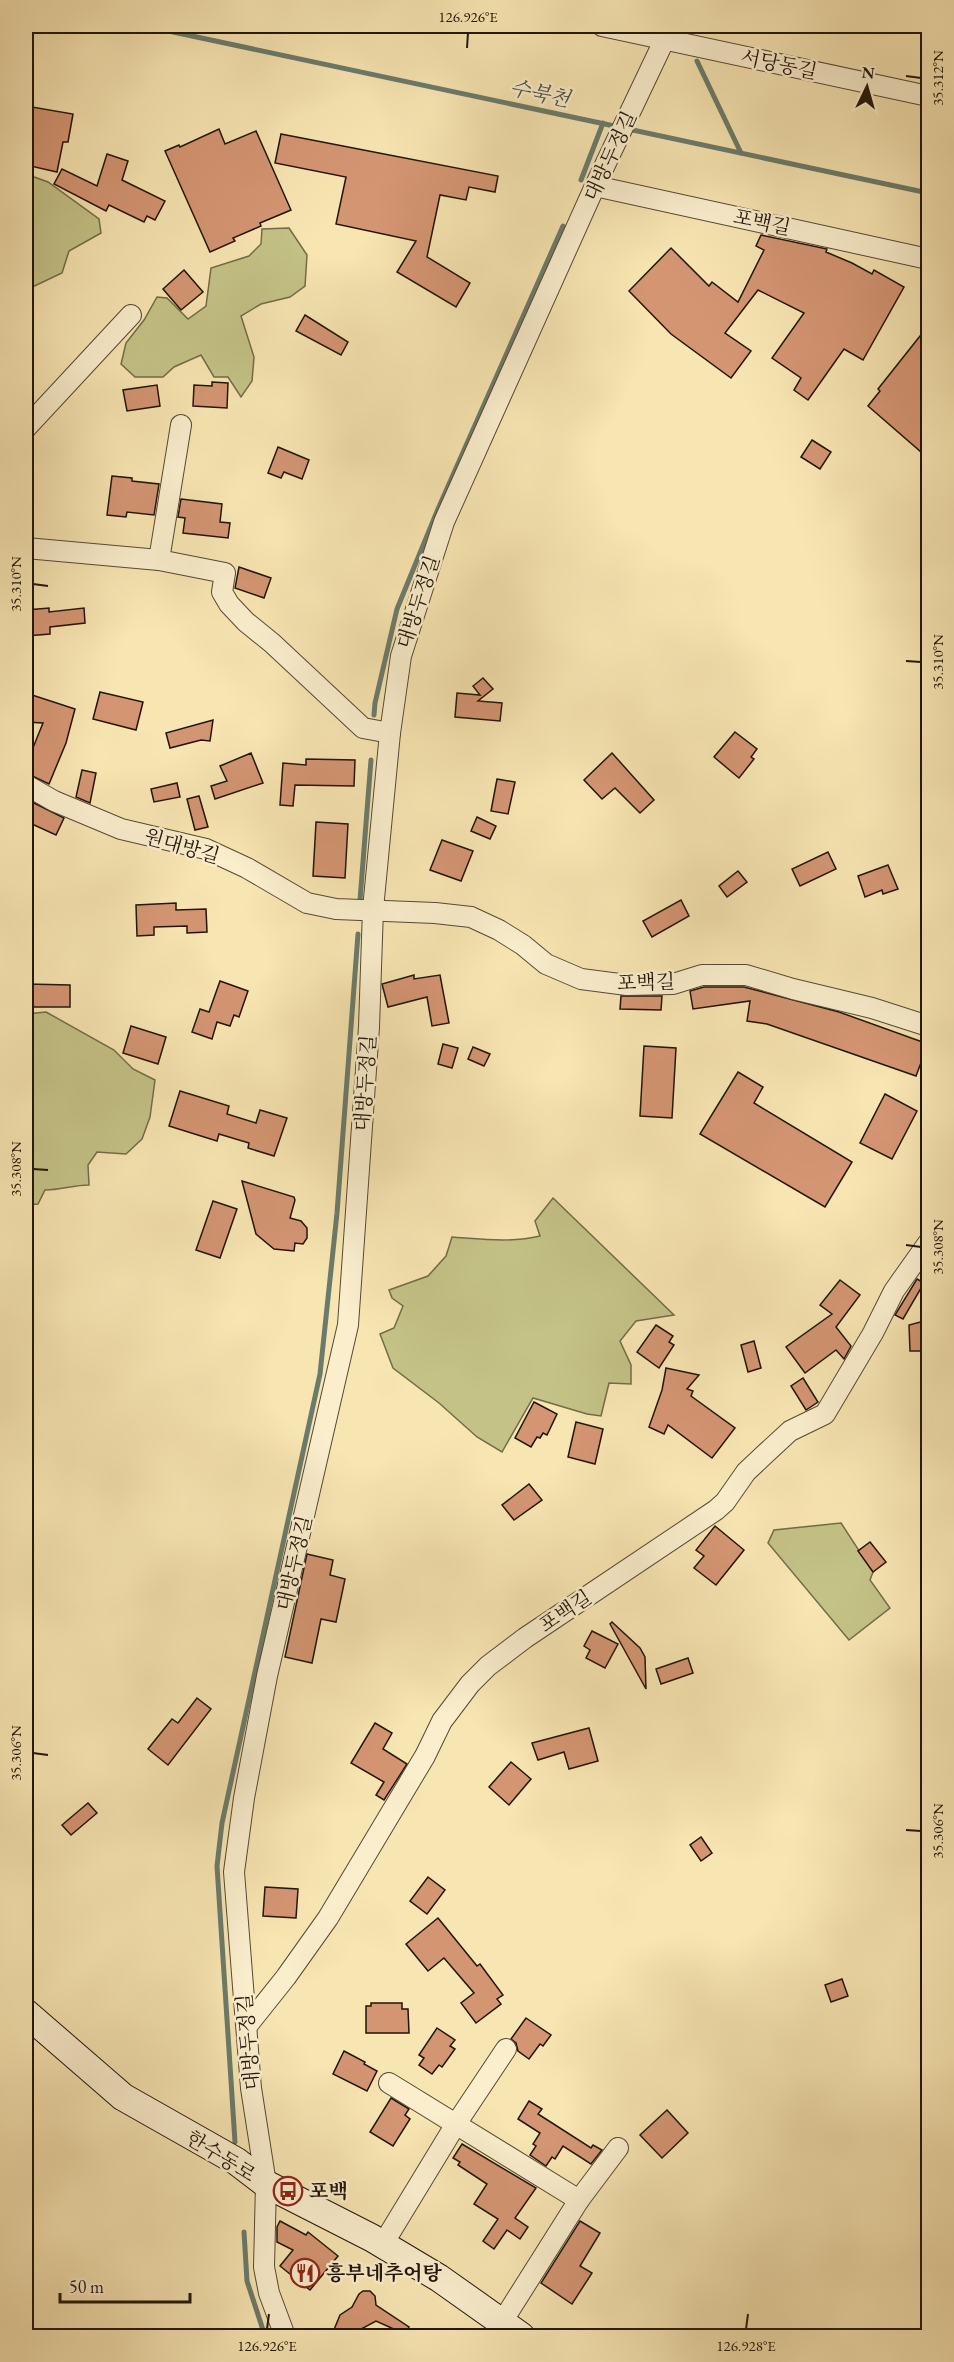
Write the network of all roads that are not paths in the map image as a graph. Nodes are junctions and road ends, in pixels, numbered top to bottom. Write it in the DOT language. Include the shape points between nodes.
graph roads {
  1 [pos="602,26"];
  2 [pos="665,39"];
  3 [pos="928,96"];
  4 [pos="596,186"];
  5 [pos="928,259"];
  6 [pos="131,315"];
  7 [pos="181,425"];
  8 [pos="26,428"];
  9 [pos="26,548"];
  10 [pos="159,560"];
  11 [pos="390,733"];
  12 [pos="26,785"];
  13 [pos="373,909"];
  14 [pos="928,1026"];
  15 [pos="928,1244"];
  16 [pos="26,2013"];
  17 [pos="247,2026"];
  18 [pos="506,2049"];
  19 [pos="389,2083"];
  20 [pos="456,2124"];
  21 [pos="618,2148"];
  22 [pos="266,2184"];
  23 [pos="579,2199"];
  24 [pos="383,2244"];
  25 [pos="512,2329"];
  26 [pos="285,2337"];
  1 -- 2 [label="street, 서당동길"];
  2 -- 3 [label="street, 서당동길"];
  2 -- 4 [label="street, 대방두정길"];
  4 -- 5 [label="street, 포백길"];
  4 -- 11 [label="street, 대방두정길" via="444,522 400,656"];
  6 -- 8 [label="street"];
  7 -- 10 [label="street"];
  9 -- 10 [label="street"];
  10 -- 11 [label="street" via="225,573 222,592 246,622 363,728"];
  11 -- 13 [label="street, 대방두정길"];
  12 -- 13 [label="street, 원대방길" via="121,829 206,849 307,903 336,909"];
  13 -- 14 [label="street, 포백길" via="471,917 523,945 546,964 581,979 673,984 702,975 746,975"];
  13 -- 17 [label="street, 대방두정길" via="369,1027 348,1325 267,1676 237,1839 234,1872"];
  15 -- 17 [label="street, 포백길" via="894,1291 825,1414 790,1431 746,1472 717,1510 525,1638 470,1684 442,1720 425,1756 328,1918"];
  16 -- 22 [label="street, 한수동로" via="123,2097 236,2161"];
  17 -- 22 [label="street, 대방두정길"];
  18 -- 20 [label="street"];
  19 -- 20 [label="street"];
  20 -- 23 [label="street"];
  20 -- 24 [label="street"];
  21 -- 23 [label="street"];
  22 -- 24 [label="street, 한수동로"];
  22 -- 26 [label="street, 대방두정길" via="264,2267"];
  23 -- 25 [label="street"];
  24 -- 25 [label="street, 한수동로"];
}
